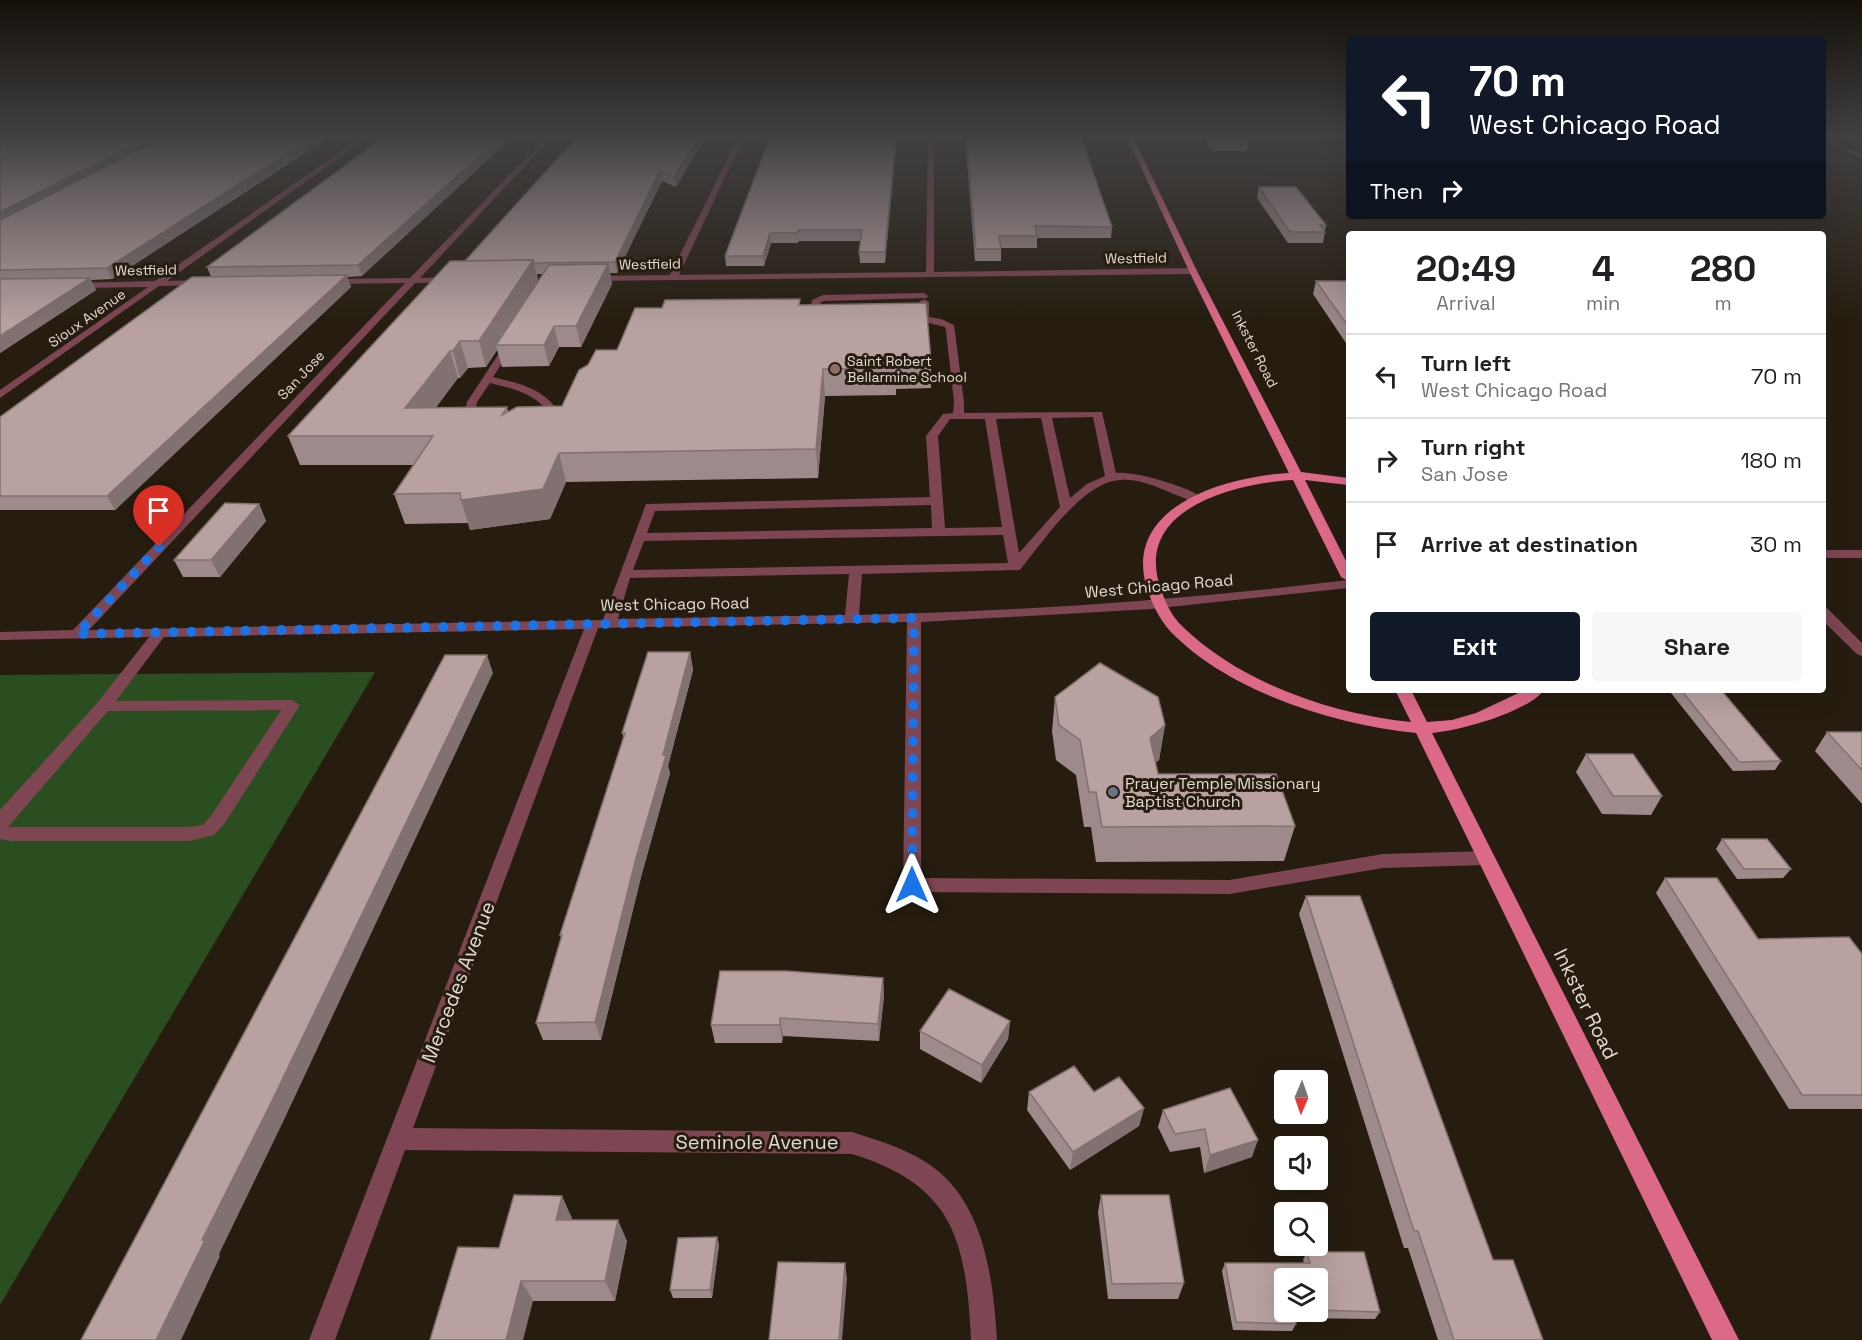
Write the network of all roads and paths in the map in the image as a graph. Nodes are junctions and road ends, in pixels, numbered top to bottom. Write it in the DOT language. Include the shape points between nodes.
graph roads {
  1 [pos="278,200"];
  2 [pos="489,200"];
  3 [pos="711,200"];
  4 [pos="929,200"];
  5 [pos="1159,200"];
  6 [pos="1193,271"];
  7 [pos="927,274"];
  8 [pos="673,278"];
  9 [pos="583,279"];
  10 [pos="411,280"];
  11 [pos="469,280"];
  12 [pos="319,282"];
  13 [pos="215,283"];
  14 [pos="160,284"];
  15 [pos="67,285"];
  16 [pos="924,296"];
  17 [pos="924,319"];
  18 [pos="912,320"];
  19 [pos="825,322"];
  20 [pos="515,333"];
  21 [pos="487,379"];
  22 [pos="0,396"];
  23 [pos="1046,415"];
  24 [pos="958,416"];
  25 [pos="990,416"];
  26 [pos="527,422"];
  27 [pos="485,425"];
  28 [pos="1298,476"];
  29 [pos="1111,477"];
  30 [pos="1346,481"];
  31 [pos="1196,498"];
  32 [pos="937,501"];
  33 [pos="1066,508"];
  34 [pos="1009,531"];
  35 [pos="939,533"];
  36 [pos="639,537"];
  37 [pos="1826,554"];
  38 [pos="1862,554"];
  39 [pos="1016,567"];
  40 [pos="856,570"];
  41 [pos="1346,573"];
  42 [pos="625,574"];
  43 [pos="1346,584"];
  44 [pos="1159,604"];
  45 [pos="1826,615"];
  46 [pos="914,618"];
  47 [pos="852,619"];
  48 [pos="601,624"];
  49 [pos="160,633"];
  50 [pos="77,634"];
  51 [pos="0,636"];
  52 [pos="1862,651"];
  53 [pos="1404,693"];
  54 [pos="1531,693"];
  55 [pos="104,706"];
  56 [pos="1422,728"];
  57 [pos="0,825"];
  58 [pos="0,832"];
  59 [pos="1486,858"];
  60 [pos="400,1139"];
  61 [pos="322,1340"];
  62 [pos="984,1340"];
  63 [pos="1726,1340"];
  1 -- 14 [label="street, Sioux Avenue"];
  2 -- 10 [label="street, San Jose"];
  3 -- 8 [label="street"];
  4 -- 7 [label="street"];
  5 -- 6 [label="main road, Inkster Road"];
  6 -- 7 [label="street, Westfield"];
  6 -- 28 [label="main road, Inkster Road"];
  7 -- 8 [label="street, Westfield"];
  7 -- 16 [label="street"];
  8 -- 9 [label="street, Westfield"];
  10 -- 11 [label="street"];
  10 -- 12 [label="street"];
  10 -- 50 [label="street, San Jose"];
  13 -- 14 [label="street, Westfield"];
  14 -- 15 [label="street, Westfield"];
  14 -- 22 [label="street, Sioux Avenue"];
  16 -- 17 [label="street"];
  16 -- 19 [label="street" via="817,300 814,317"];
  17 -- 18 [label="street"];
  17 -- 24 [label="street" via="949,325"];
  20 -- 21 [label="street"];
  21 -- 26 [label="street" via="524,388 544,399 550,407 549,416"];
  21 -- 27 [label="street" via="472,402 469,415 476,423"];
  23 -- 25 [label="street"];
  23 -- 29 [label="street" via="1098,414"];
  23 -- 33 [label="street"];
  24 -- 25 [label="street"];
  24 -- 32 [label="street" via="947,416 932,436"];
  25 -- 34 [label="street"];
  28 -- 30 [label="main road"];
  28 -- 31 [label="main road" via="1228,486"];
  28 -- 41 [label="main road, Inkster Road"];
  29 -- 31 [label="street" via="1140,479"];
  29 -- 33 [label="street"];
  31 -- 44 [label="main road" via="1175,512 1152,540 1149,576"];
  32 -- 35 [label="street"];
  32 -- 36 [label="street, Mercedes Avenue" via="650,507"];
  33 -- 39 [label="street"];
  34 -- 35 [label="street"];
  34 -- 39 [label="street"];
  35 -- 36 [label="street"];
  36 -- 42 [label="street, Mercedes Avenue"];
  37 -- 38 [label="street"];
  39 -- 40 [label="street"];
  40 -- 42 [label="street"];
  40 -- 47 [label="street"];
  42 -- 48 [label="street, Mercedes Avenue"];
  43 -- 44 [label="street, West Chicago Road"];
  44 -- 46 [label="street, West Chicago Road" via="1058,613"];
  44 -- 56 [label="main road" via="1176,629 1198,649 1248,679 1332,711"];
  45 -- 52 [label="street"];
  46 -- 47 [label="street, West Chicago Road"];
  46 -- 59 [label="street" via="912,885 1230,887 1383,861"];
  47 -- 48 [label="street, West Chicago Road"];
  48 -- 49 [label="street, West Chicago Road"];
  48 -- 60 [label="street, Mercedes Avenue"];
  49 -- 50 [label="street, West Chicago Road"];
  49 -- 55 [label="street"];
  50 -- 51 [label="street, West Chicago Road"];
  53 -- 56 [label="main road, Inkster Road"];
  54 -- 56 [label="main road" via="1504,710 1478,719"];
  55 -- 57 [label="street"];
  55 -- 58 [label="street" via="292,705 208,830 189,834"];
  56 -- 59 [label="main road, Inkster Road"];
  59 -- 63 [label="main road, Inkster Road"];
  60 -- 61 [label="street, Mercedes Avenue"];
  60 -- 62 [label="street, Seminole Avenue" via="852,1143 879,1149 912,1165 941,1190 958,1214 975,1251 983,1292"];
}
